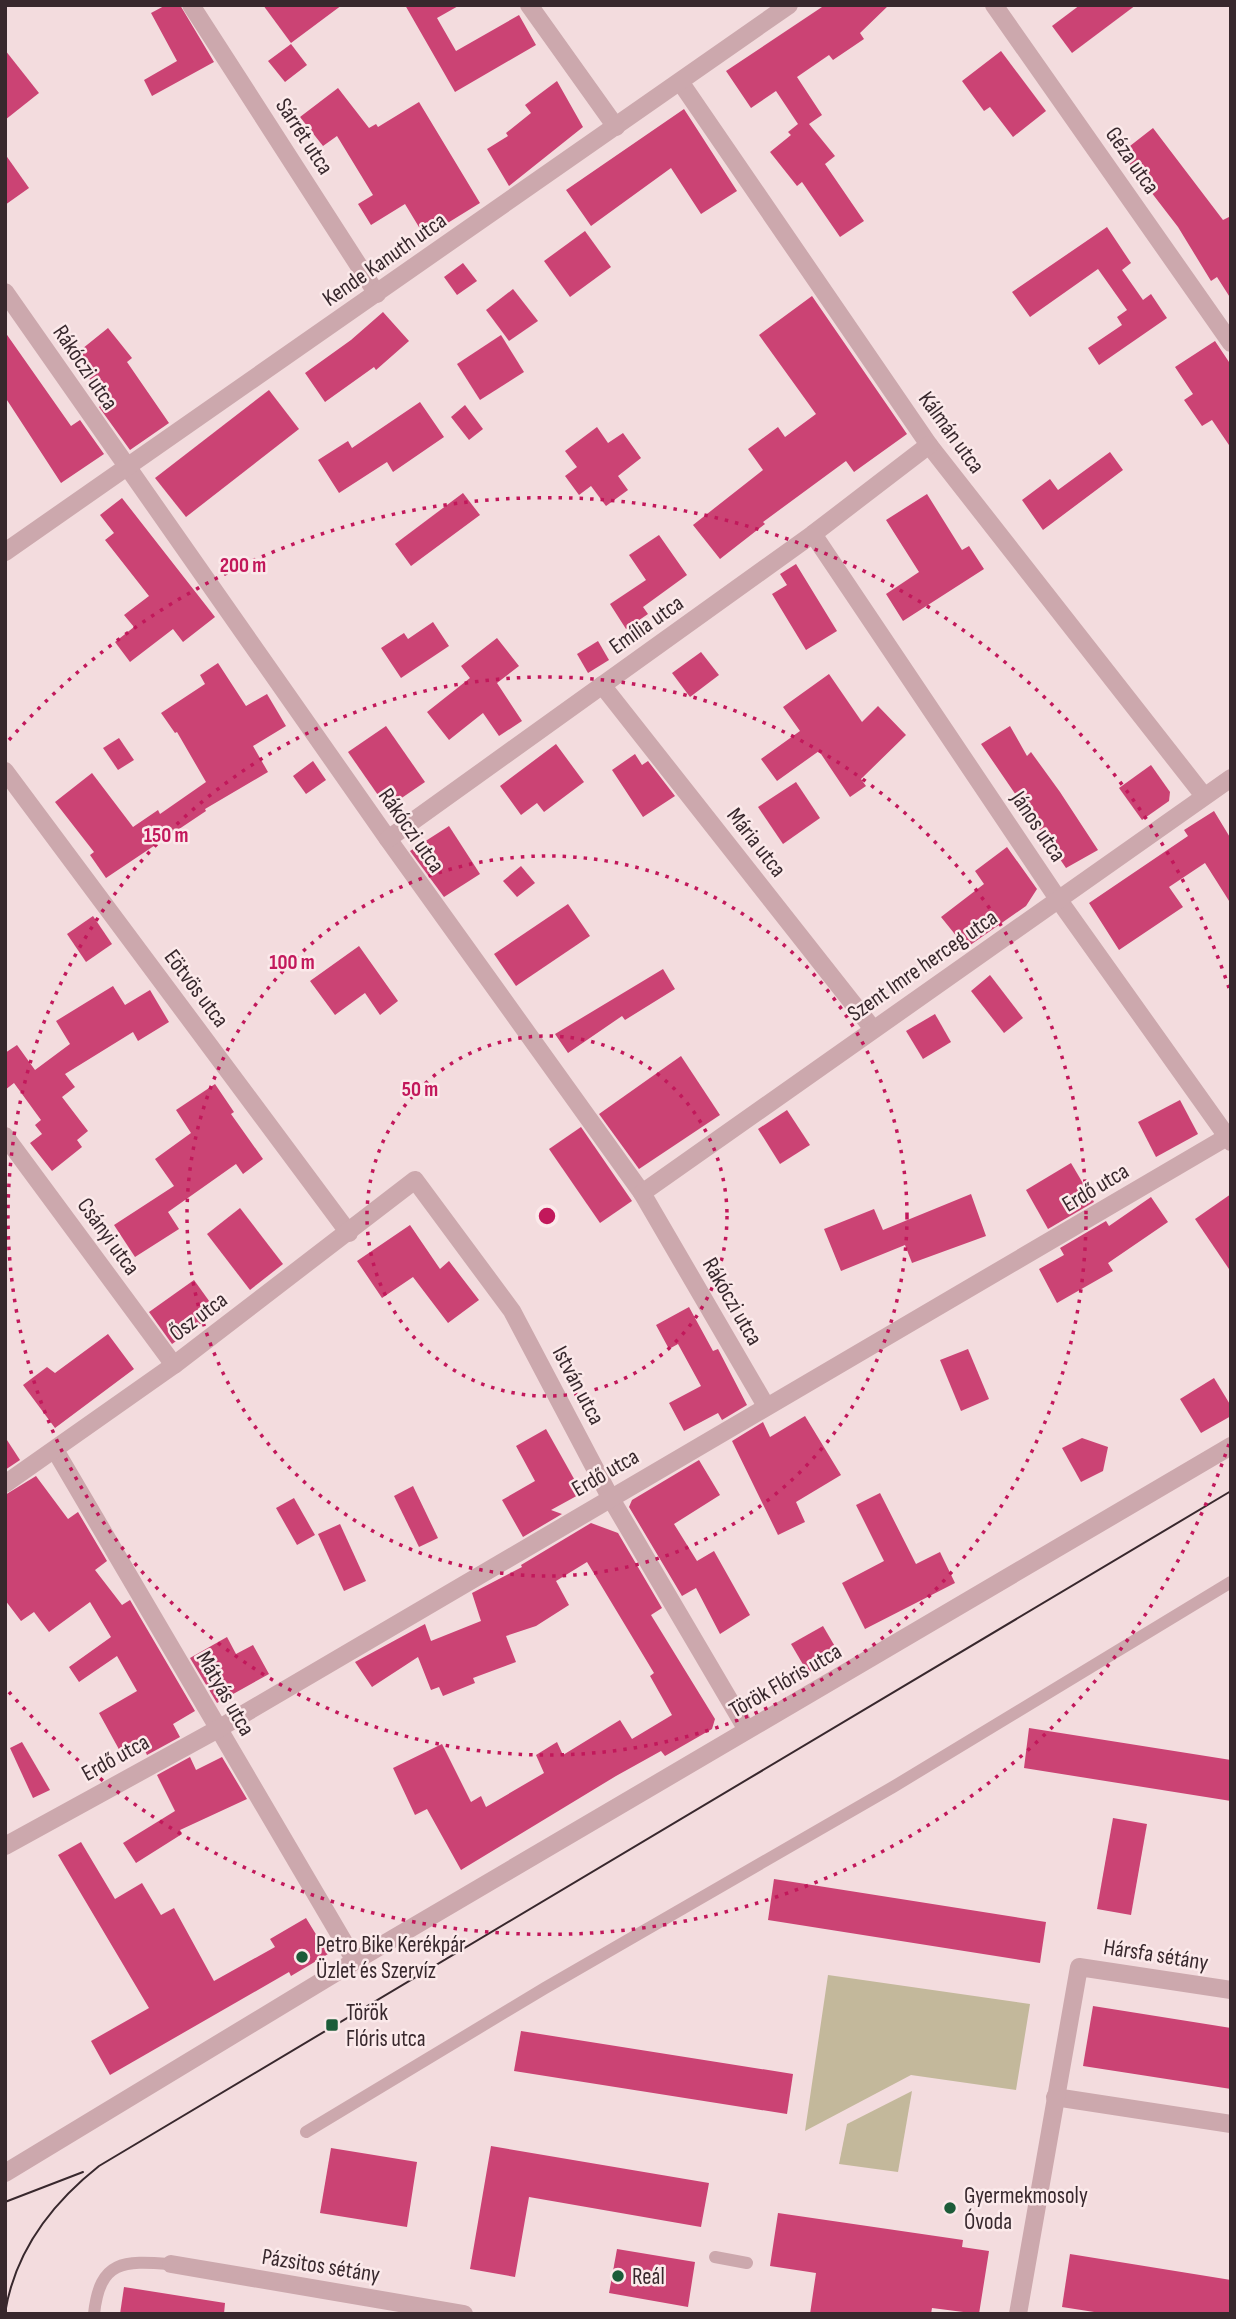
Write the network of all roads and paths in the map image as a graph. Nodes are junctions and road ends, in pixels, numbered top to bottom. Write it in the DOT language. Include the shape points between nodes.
graph roads {
  1 [pos="191,5"];
  2 [pos="529,5"];
  3 [pos="789,5"];
  4 [pos="994,5"];
  5 [pos="681,83"];
  6 [pos="615,127"];
  7 [pos="5,292"];
  8 [pos="377,294"];
  9 [pos="1231,343"];
  10 [pos="929,446"];
  11 [pos="126,467"];
  12 [pos="813,534"];
  13 [pos="5,552"];
  14 [pos="602,685"];
  15 [pos="5,771"];
  16 [pos="1231,778"];
  17 [pos="1204,796"];
  18 [pos="388,839"];
  19 [pos="1058,899"];
  20 [pos="873,1029"];
  21 [pos="5,1136"];
  22 [pos="1229,1139"];
  23 [pos="415,1180"];
  24 [pos="642,1193"];
  25 [pos="349,1234"];
  26 [pos="174,1365"];
  27 [pos="766,1406"];
  28 [pos="1231,1446"];
  29 [pos="55,1450"];
  30 [pos="5,1484"];
  31 [pos="610,1497"];
  32 [pos="1231,1582"];
  33 [pos="218,1728"];
  34 [pos="747,1730"];
  35 [pos="5,1846"];
  36 [pos="355,1961"];
  37 [pos="1231,1990"];
  38 [pos="1055,2096"];
  39 [pos="1231,2124"];
  40 [pos="306,2132"];
  41 [pos="5,2173"];
  42 [pos="715,2258"];
  43 [pos="747,2263"];
  44 [pos="171,2264"];
  45 [pos="94,2314"];
  46 [pos="464,2314"];
  47 [pos="1018,2314"];
  1 -- 8 [label="street, Sárrét utca"];
  2 -- 6 [label="street"];
  3 -- 5 [label="street, Kende Kanuth utca"];
  4 -- 9 [label="street, Géza utca"];
  5 -- 6 [label="street, Kende Kanuth utca"];
  5 -- 10 [label="street, Kálmán utca"];
  6 -- 8 [label="street, Kende Kanuth utca"];
  7 -- 11 [label="street, Rákóczi utca"];
  8 -- 11 [label="street, Kende Kanuth utca"];
  10 -- 12 [label="street, Emília utca"];
  10 -- 17 [label="street, Kálmán utca"];
  11 -- 13 [label="street, Kende Kanuth utca"];
  11 -- 18 [label="street, Rákóczi utca"];
  12 -- 14 [label="street, Emília utca"];
  12 -- 19 [label="street, János utca"];
  14 -- 18 [label="street, Emília utca"];
  14 -- 20 [label="street, Mária utca"];
  15 -- 25 [label="street, Eötvös utca"];
  16 -- 17 [label="street, Szent Imre herceg utca"];
  17 -- 19 [label="street, Szent Imre herceg utca"];
  18 -- 24 [label="street, Rákóczi utca"];
  19 -- 20 [label="street, Szent Imre herceg utca"];
  19 -- 22 [label="street, János utca"];
  20 -- 24 [label="street, Szent Imre herceg utca"];
  21 -- 26 [label="street, Csányi utca"];
  22 -- 27 [label="street, Erdő utca"];
  23 -- 25 [label="street, Ősz utca"];
  23 -- 31 [label="street, István utca" via="512,1311"];
  24 -- 27 [label="street, Rákóczi utca"];
  25 -- 26 [label="street, Ősz utca"];
  26 -- 29 [label="street, Ősz utca"];
  27 -- 31 [label="street, Erdő utca"];
  28 -- 34 [label="street, Török Flóris utca"];
  29 -- 30 [label="street, Ősz utca"];
  29 -- 33 [label="street, Mátyás utca"];
  31 -- 33 [label="street, Erdő utca"];
  31 -- 34 [label="street, István utca"];
  32 -- 40 [label="lane"];
  33 -- 35 [label="street, Erdő utca"];
  33 -- 36 [label="street, Mátyás utca"];
  34 -- 36 [label="street, Török Flóris utca"];
  36 -- 41 [label="street, Török Flóris utca"];
  37 -- 38 [label="street, Hársfa sétány" via="1080,1967"];
  38 -- 39 [label="street"];
  38 -- 47 [label="street, Hársfa sétány"];
  42 -- 43 [label="lane"];
  44 -- 45 [label="lane" via="117,2265 102,2280"];
  44 -- 46 [label="street, Pázsitos sétány"];
}
